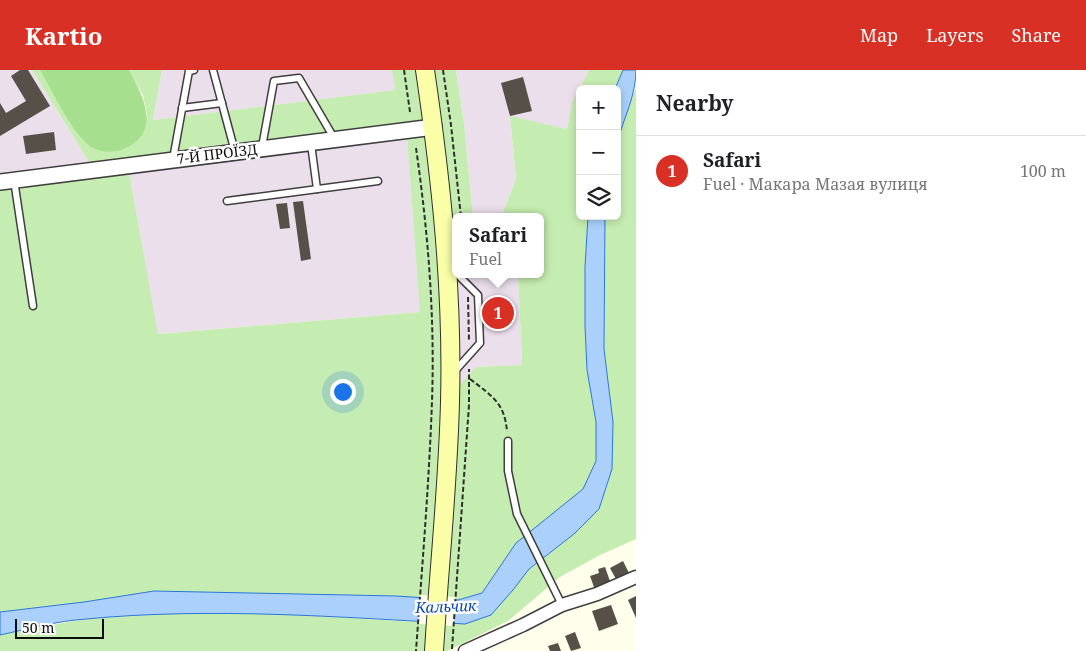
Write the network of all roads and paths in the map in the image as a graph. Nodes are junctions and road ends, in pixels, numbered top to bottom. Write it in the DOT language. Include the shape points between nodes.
graph roads {
  1 [pos="194,70"];
  2 [pos="213,70"];
  3 [pos="404,70"];
  4 [pos="425,70"];
  5 [pos="443,70"];
  6 [pos="222,102"];
  7 [pos="182,108"];
  8 [pos="410,112"];
  9 [pos="434,126"];
  10 [pos="334,139"];
  11 [pos="311,142"];
  12 [pos="416,148"];
  13 [pos="262,149"];
  14 [pos="235,152"];
  15 [pos="172,160"];
  16 [pos="7,181"];
  17 [pos="378,181"];
  18 [pos="317,189"];
  19 [pos="227,201"];
  20 [pos="461,213"];
  21 [pos="452,263"];
  22 [pos="453,278"];
  23 [pos="461,278"];
  24 [pos="467,284"];
  25 [pos="33,306"];
  26 [pos="469,355"];
  27 [pos="450,377"];
  28 [pos="470,379"];
  29 [pos="508,441"];
  30 [pos="636,577"];
  31 [pos="562,605"];
  32 [pos="416,651"];
  33 [pos="434,651"];
  34 [pos="452,651"];
  35 [pos="465,651"];
  1 -- 7 [label="lane" via="189,71"];
  2 -- 6 [label="lane"];
  3 -- 8 [label="path"];
  4 -- 9 [label="main road"];
  5 -- 20 [label="path"];
  6 -- 7 [label="lane"];
  6 -- 14 [label="lane"];
  7 -- 15 [label="lane"];
  9 -- 10 [label="street, 7-Й ПРОЇЗД"];
  9 -- 21 [label="main road"];
  10 -- 11 [label="street, 7-Й ПРОЇЗД"];
  10 -- 13 [label="lane" via="299,78 274,81"];
  11 -- 13 [label="street, 7-Й ПРОЇЗД"];
  11 -- 18 [label="lane"];
  12 -- 32 [label="path" via="423,198 432,401"];
  13 -- 14 [label="street, 7-Й ПРОЇЗД"];
  14 -- 15 [label="street, 7-Й ПРОЇЗД"];
  15 -- 16 [label="street, 7-Й ПРОЇЗД"];
  16 -- 25 [label="lane"];
  17 -- 18 [label="lane"];
  18 -- 19 [label="lane"];
  22 -- 27 [label="main road"];
  23 -- 24 [label="lane"];
  24 -- 26 [label="path"];
  24 -- 26 [label="lane" via="478,295 480,343"];
  26 -- 27 [label="lane"];
  26 -- 28 [label="path"];
  27 -- 33 [label="main road"];
  28 -- 29 [label="path" via="502,408"];
  28 -- 34 [label="path"];
  29 -- 31 [label="lane" via="508,471 517,514"];
  30 -- 31 [label="street"];
  31 -- 35 [label="street"];
}
